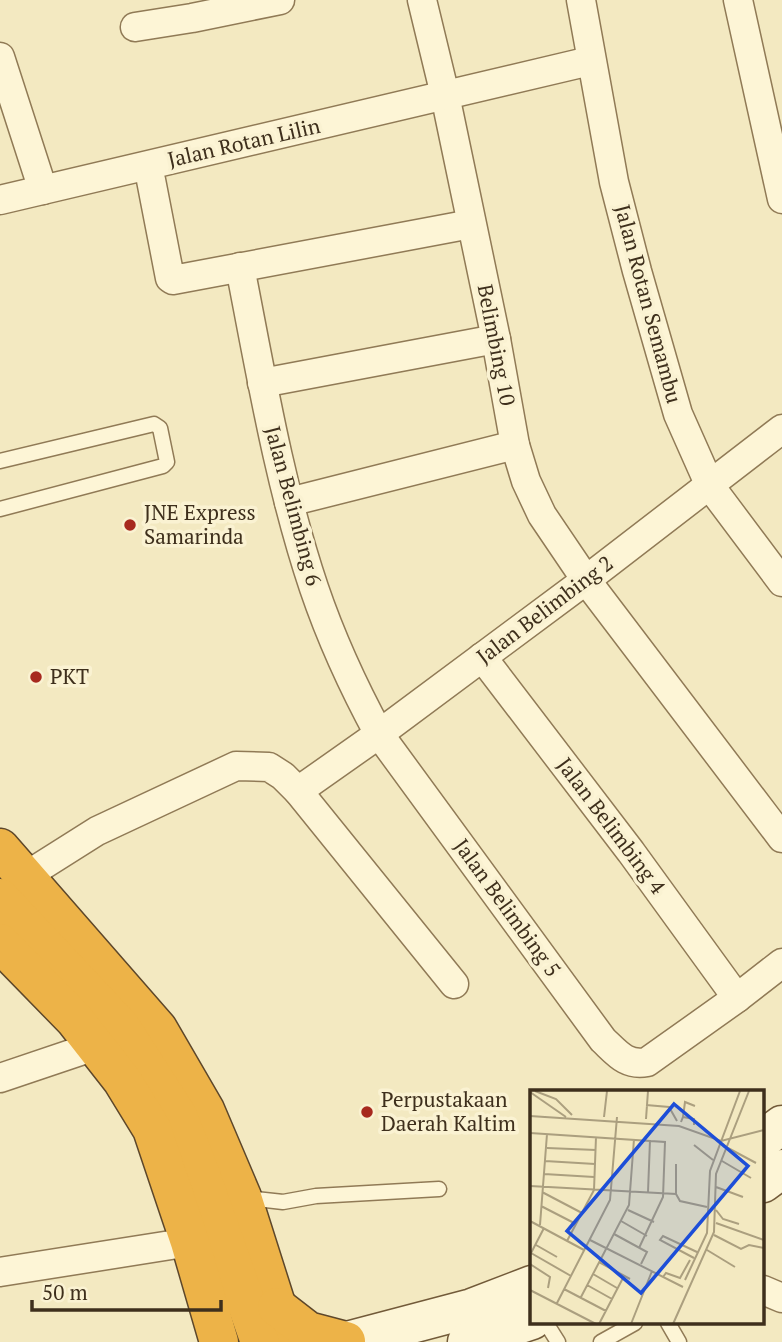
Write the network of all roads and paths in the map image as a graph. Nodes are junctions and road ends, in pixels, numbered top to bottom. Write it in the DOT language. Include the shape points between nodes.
graph roads {
  1 [pos="280,0"];
  2 [pos="422,0"];
  3 [pos="580,0"];
  4 [pos="738,0"];
  5 [pos="190,9"];
  6 [pos="135,27"];
  7 [pos="0,57"];
  8 [pos="590,61"];
  9 [pos="770,84"];
  10 [pos="445,95"];
  11 [pos="151,180"];
  12 [pos="43,190"];
  13 [pos="781,193"];
  14 [pos="0,200"];
  15 [pos="471,224"];
  16 [pos="240,267"];
  17 [pos="496,339"];
  18 [pos="262,383"];
  19 [pos="782,429"];
  20 [pos="515,445"];
  21 [pos="0,461"];
  22 [pos="710,486"];
  23 [pos="289,502"];
  24 [pos="0,509"];
  25 [pos="586,580"];
  26 [pos="782,582"];
  27 [pos="482,657"];
  28 [pos="379,734"];
  29 [pos="298,791"];
  30 [pos="782,838"];
  31 [pos="0,848"];
  32 [pos="13,888"];
  33 [pos="0,943"];
  34 [pos="782,963"];
  35 [pos="454,984"];
  36 [pos="737,998"];
  37 [pos="95,1046"];
  38 [pos="0,1078"];
  39 [pos="782,1125"];
  40 [pos="764,1138"];
  41 [pos="782,1169"];
  42 [pos="764,1182"];
  43 [pos="439,1189"];
  44 [pos="242,1197"];
  45 [pos="190,1242"];
  46 [pos="0,1272"];
  47 [pos="530,1285"];
  48 [pos="764,1290"];
  49 [pos="782,1298"];
  50 [pos="530,1321"];
  51 [pos="547,1324"];
  52 [pos="633,1324"];
  53 [pos="669,1324"];
  54 [pos="282,1325"];
  55 [pos="345,1341"];
  56 [pos="219,1342"];
  57 [pos="260,1342"];
  58 [pos="467,1342"];
  59 [pos="558,1342"];
  60 [pos="601,1342"];
  61 [pos="679,1342"];
  1 -- 5 [label="street"];
  2 -- 10 [label="street, Belimbing 10"];
  3 -- 8 [label="street, Jalan Rotan Semambu"];
  4 -- 9 [label="street"];
  5 -- 6 [label="street"];
  7 -- 12 [label="street"];
  8 -- 10 [label="street, Jalan Rotan Lilin"];
  8 -- 22 [label="street, Jalan Rotan Semambu" via="637,271 678,414"];
  9 -- 13 [label="street"];
  10 -- 12 [label="street, Jalan Rotan Lilin"];
  10 -- 15 [label="street, Belimbing 10"];
  11 -- 16 [label="street" via="171,280"];
  12 -- 14 [label="street, Jalan Rotan Lilin"];
  15 -- 16 [label="street"];
  15 -- 17 [label="street, Belimbing 10"];
  16 -- 18 [label="street, Jalan Belimbing 6"];
  17 -- 18 [label="street"];
  17 -- 20 [label="street, Belimbing 10"];
  18 -- 23 [label="street, Jalan Belimbing 6"];
  19 -- 22 [label="street, Jalan Belimbing 2"];
  20 -- 23 [label="street"];
  20 -- 25 [label="street, Belimbing 10" via="542,515"];
  21 -- 24 [label="lane" via="154,424 160,428 167,462"];
  22 -- 25 [label="street, Jalan Belimbing 2"];
  22 -- 26 [label="street, Jalan Rotan Semambu"];
  23 -- 28 [label="street, Jalan Belimbing 6" via="323,612"];
  25 -- 27 [label="street, Jalan Belimbing 2"];
  25 -- 30 [label="street, Belimbing 10"];
  27 -- 28 [label="street, Jalan Belimbing 2"];
  27 -- 36 [label="street, Jalan Belimbing 4"];
  28 -- 29 [label="street, Jalan Belimbing 2"];
  28 -- 36 [label="street, Jalan Belimbing 5" via="603,1040 625,1060 647,1062"];
  29 -- 32 [label="street" via="270,766 236,766 97,831"];
  29 -- 35 [label="street"];
  31 -- 32 [label="highway"];
  32 -- 44 [label="highway" via="158,1029 205,1110"];
  32 -- 57 [label="highway" via="121,1027 178,1116"];
  33 -- 37 [label="highway"];
  34 -- 36 [label="street"];
  37 -- 38 [label="street"];
  37 -- 45 [label="highway" via="152,1129"];
  39 -- 40 [label="main road"];
  41 -- 42 [label="main road"];
  43 -- 44 [label="lane" via="282,1202"];
  44 -- 54 [label="highway"];
  45 -- 46 [label="street"];
  45 -- 56 [label="highway"];
  47 -- 55 [label="main road" via="472,1308"];
  48 -- 49 [label="street"];
  50 -- 58 [label="main road"];
  51 -- 59 [label="lane"];
  52 -- 60 [label="lane"];
  53 -- 61 [label="lane"];
  54 -- 55 [label="highway"];
}
